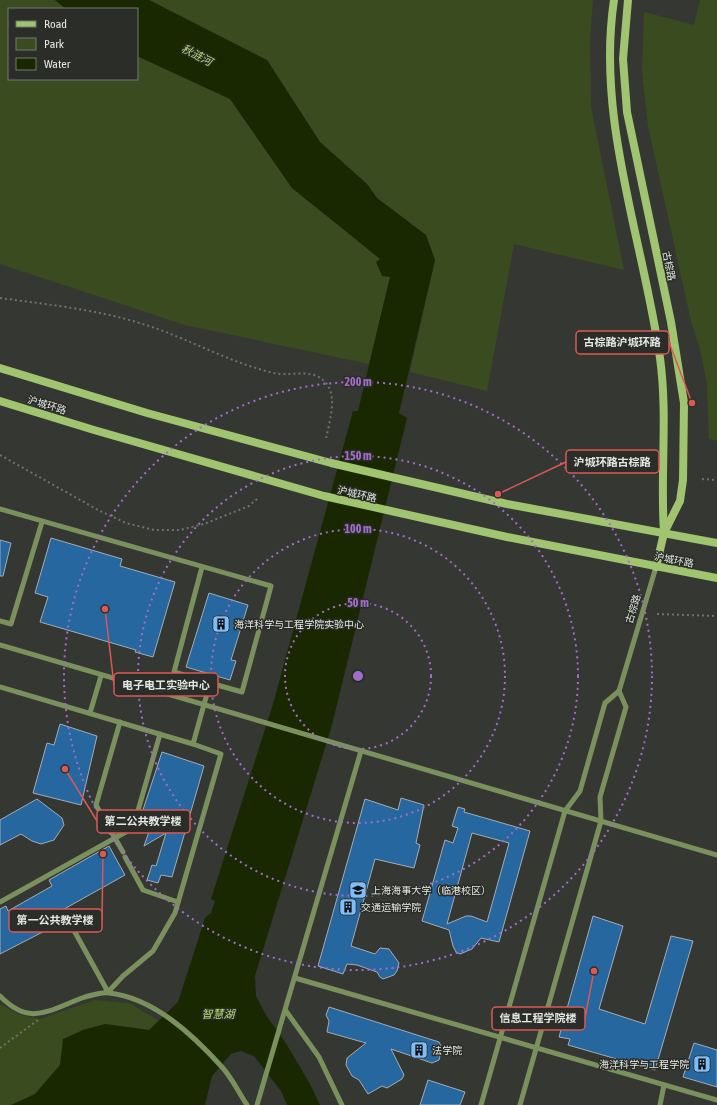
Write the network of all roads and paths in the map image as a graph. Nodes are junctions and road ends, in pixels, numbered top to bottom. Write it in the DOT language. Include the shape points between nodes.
graph roads {
  1 [pos="614,0"];
  2 [pos="628,0"];
  3 [pos="0,298"];
  4 [pos="0,368"];
  5 [pos="0,400"];
  6 [pos="326,439"];
  7 [pos="0,454"];
  8 [pos="702,479"];
  9 [pos="717,480"];
  10 [pos="257,499"];
  11 [pos="0,509"];
  12 [pos="42,522"];
  13 [pos="664,533"];
  14 [pos="717,543"];
  15 [pos="202,567"];
  16 [pos="656,567"];
  17 [pos="717,578"];
  18 [pos="657,614"];
  19 [pos="717,616"];
  20 [pos="0,621"];
  21 [pos="0,645"];
  22 [pos="101,676"];
  23 [pos="210,683"];
  24 [pos="0,687"];
  25 [pos="619,691"];
  26 [pos="203,705"];
  27 [pos="90,713"];
  28 [pos="120,722"];
  29 [pos="160,734"];
  30 [pos="193,744"];
  31 [pos="361,751"];
  32 [pos="565,811"];
  33 [pos="601,821"];
  34 [pos="115,838"];
  35 [pos="717,855"];
  36 [pos="0,902"];
  37 [pos="178,902"];
  38 [pos="66,916"];
  39 [pos="295,978"];
  40 [pos="108,992"];
  41 [pos="0,996"];
  42 [pos="286,1010"];
  43 [pos="42,1013"];
  44 [pos="501,1038"];
  45 [pos="0,1048"];
  46 [pos="536,1048"];
  47 [pos="664,1085"];
  48 [pos="717,1100"];
  49 [pos="247,1105"];
  50 [pos="257,1105"];
  51 [pos="342,1105"];
  52 [pos="481,1105"];
  53 [pos="520,1105"];
  54 [pos="660,1105"];
  1 -- 13 [label="main road, 古棕路" via="609,42 611,106 660,358 665,428 662,498"];
  2 -- 13 [label="main road, 古棕路" via="623,59 627,112 671,322 684,403 683,480 680,501"];
  3 -- 6 [label="path" via="107,314 152,326 240,363 275,374 308,373 318,377 330,389 332,403"];
  4 -- 13 [label="main road" via="147,413 331,463 507,504"];
  5 -- 16 [label="main road, 沪城环路" via="94,430 324,496"];
  7 -- 10 [label="path" via="98,510 126,523 154,530 180,530 204,524 249,506"];
  8 -- 9 [label="path"];
  11 -- 12 [label="lane"];
  12 -- 15 [label="lane"];
  12 -- 20 [label="lane" via="11,624"];
  13 -- 14 [label="main road"];
  13 -- 16 [label="main road, 古棕路"];
  15 -- 23 [label="lane" via="174,672"];
  15 -- 23 [label="lane" via="272,586 242,692"];
  16 -- 17 [label="main road, 沪城环路"];
  16 -- 25 [label="lane, 古棕路"];
  18 -- 19 [label="path"];
  21 -- 22 [label="lane"];
  22 -- 26 [label="lane"];
  22 -- 27 [label="lane"];
  23 -- 26 [label="lane"];
  24 -- 27 [label="lane"];
  25 -- 32 [label="lane" via="605,703 580,791"];
  25 -- 33 [label="lane" via="626,707 600,797"];
  26 -- 30 [label="lane"];
  26 -- 31 [label="lane"];
  27 -- 28 [label="lane"];
  28 -- 29 [label="lane"];
  28 -- 34 [label="lane" via="96,805"];
  29 -- 30 [label="lane"];
  29 -- 34 [label="lane" via="133,828"];
  30 -- 37 [label="lane" via="221,754"];
  31 -- 32 [label="lane"];
  31 -- 39 [label="lane"];
  32 -- 33 [label="lane"];
  32 -- 44 [label="lane"];
  33 -- 35 [label="lane"];
  33 -- 46 [label="lane"];
  34 -- 36 [label="lane"];
  34 -- 37 [label="lane" via="144,890"];
  37 -- 40 [label="lane" via="175,913 153,951"];
  38 -- 40 [label="lane"];
  39 -- 42 [label="lane"];
  39 -- 44 [label="lane"];
  40 -- 43 [label="lane"];
  40 -- 49 [label="lane" via="134,999 159,1011 188,1033 223,1068"];
  41 -- 43 [label="lane" via="12,1008 28,1014"];
  42 -- 50 [label="lane"];
  42 -- 51 [label="lane" via="319,1057"];
  43 -- 45 [label="path" via="40,1019"];
  44 -- 46 [label="lane"];
  44 -- 52 [label="lane"];
  46 -- 47 [label="lane"];
  46 -- 53 [label="lane"];
  47 -- 48 [label="lane"];
  47 -- 54 [label="lane"];
}
